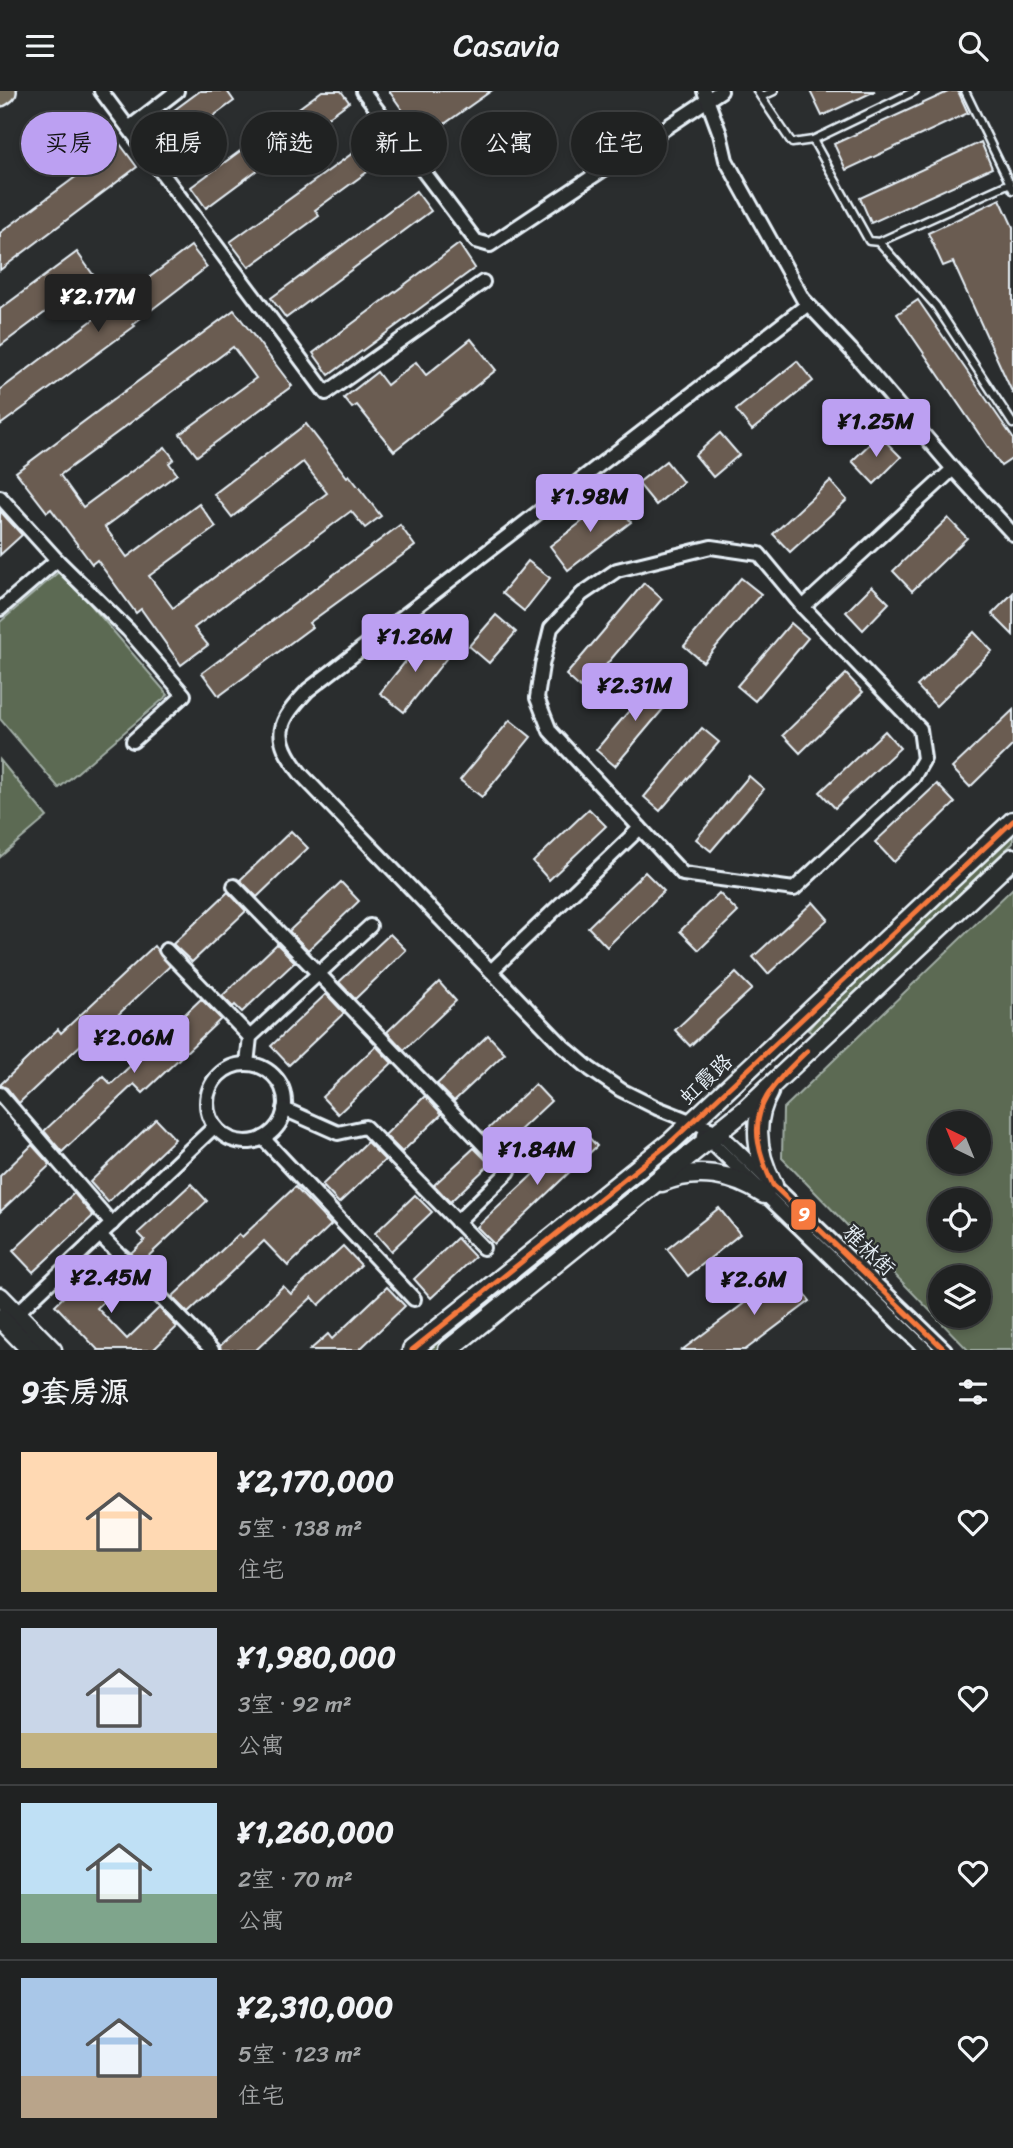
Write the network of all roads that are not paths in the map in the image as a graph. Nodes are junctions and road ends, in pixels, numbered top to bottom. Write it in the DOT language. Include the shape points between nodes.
graph roads {
  1 [pos="101,91"];
  2 [pos="177,91"];
  3 [pos="363,91"];
  4 [pos="721,91"];
  5 [pos="774,91"];
  6 [pos="915,91"];
  7 [pos="965,91"];
  8 [pos="759,94"];
  9 [pos="705,96"];
  10 [pos="129,128"];
  11 [pos="813,139"];
  12 [pos="1011,181"];
  13 [pos="879,242"];
  14 [pos="483,282"];
  15 [pos="807,305"];
  16 [pos="1013,424"];
  17 [pos="953,469"];
  18 [pos="0,497"];
  19 [pos="1013,534"];
  20 [pos="57,560"];
  21 [pos="803,607"];
  22 [pos="0,609"];
  23 [pos="133,741"];
  24 [pos="1013,821"];
  25 [pos="640,828"];
  26 [pos="1013,858"];
  27 [pos="234,886"];
  28 [pos="370,926"];
  29 [pos="166,950"];
  30 [pos="491,971"];
  31 [pos="318,973"];
  32 [pos="250,1037"];
  33 [pos="247,1064"];
  34 [pos="774,1083"];
  35 [pos="0,1094"];
  36 [pos="284,1109"];
  37 [pos="693,1122"];
  38 [pos="214,1127"];
  39 [pos="713,1136"];
  40 [pos="263,1138"];
  41 [pos="649,1187"];
  42 [pos="769,1189"];
  43 [pos="457,1222"];
  44 [pos="112,1224"];
  45 [pos="100,1235"];
  46 [pos="483,1248"];
  47 [pos="0,1297"];
  48 [pos="414,1299"];
  49 [pos="7,1319"];
  50 [pos="31,1350"];
  51 [pos="52,1350"];
  52 [pos="212,1350"];
  53 [pos="412,1350"];
  54 [pos="448,1350"];
  55 [pos="926,1350"];
  56 [pos="945,1350"];
  1 -- 10 [label="street"];
  2 -- 10 [label="street"];
  3 -- 9 [label="street" via="476,241 490,245"];
  4 -- 9 [label="street"];
  5 -- 8 [label="lane"];
  6 -- 11 [label="lane"];
  7 -- 12 [label="lane"];
  8 -- 11 [label="lane" via="792,143"];
  9 -- 15 [label="street" via="726,160"];
  10 -- 14 [label="street" via="326,393"];
  11 -- 13 [label="lane" via="869,241"];
  12 -- 13 [label="lane"];
  13 -- 16 [label="lane" via="936,306"];
  15 -- 17 [label="street"];
  15 -- 30 [label="street" via="308,689 286,714 281,734 284,748 302,774"];
  17 -- 19 [label="street"];
  17 -- 21 [label="street"];
  18 -- 20 [label="street"];
  20 -- 22 [label="street"];
  20 -- 23 [label="street" via="128,630 184,695"];
  21 -- 25 [label="street" via="759,554 711,547 617,570 582,594 551,628 537,698 550,731"];
  21 -- 25 [label="street" via="920,729 924,759 913,778 794,889 683,874"];
  24 -- 37 [label="street, 虹霞路"];
  25 -- 30 [label="street"];
  26 -- 34 [label="street"];
  27 -- 31 [label="street"];
  28 -- 31 [label="street"];
  29 -- 32 [label="street"];
  30 -- 37 [label="street" via="590,1069 648,1104"];
  31 -- 32 [label="street"];
  31 -- 43 [label="street" via="509,1171"];
  32 -- 33 [label="street"];
  33 -- 36 [label="street" via="266,1069 276,1079 283,1090"];
  33 -- 38 [label="street" via="227,1068 209,1089 206,1102"];
  34 -- 39 [label="street"];
  34 -- 42 [label="street" via="759,1116 758,1133"];
  35 -- 44 [label="street"];
  36 -- 40 [label="street" via="277,1126"];
  36 -- 43 [label="street" via="338,1133 365,1127"];
  37 -- 39 [label="street, 雅林街"];
  37 -- 53 [label="street, 虹霞路"];
  38 -- 40 [label="street" via="234,1141"];
  38 -- 44 [label="street"];
  39 -- 41 [label="street"];
  39 -- 42 [label="street, 雅林街"];
  40 -- 48 [label="street"];
  41 -- 42 [label="street" via="690,1174 708,1174"];
  41 -- 54 [label="street"];
  42 -- 55 [label="street, 雅林街"];
  42 -- 56 [label="street, 雅林街"];
  43 -- 46 [label="street"];
  44 -- 45 [label="street"];
  45 -- 49 [label="street"];
  45 -- 52 [label="street"];
  47 -- 49 [label="street"];
  49 -- 50 [label="street"];
  49 -- 51 [label="street"];
}
